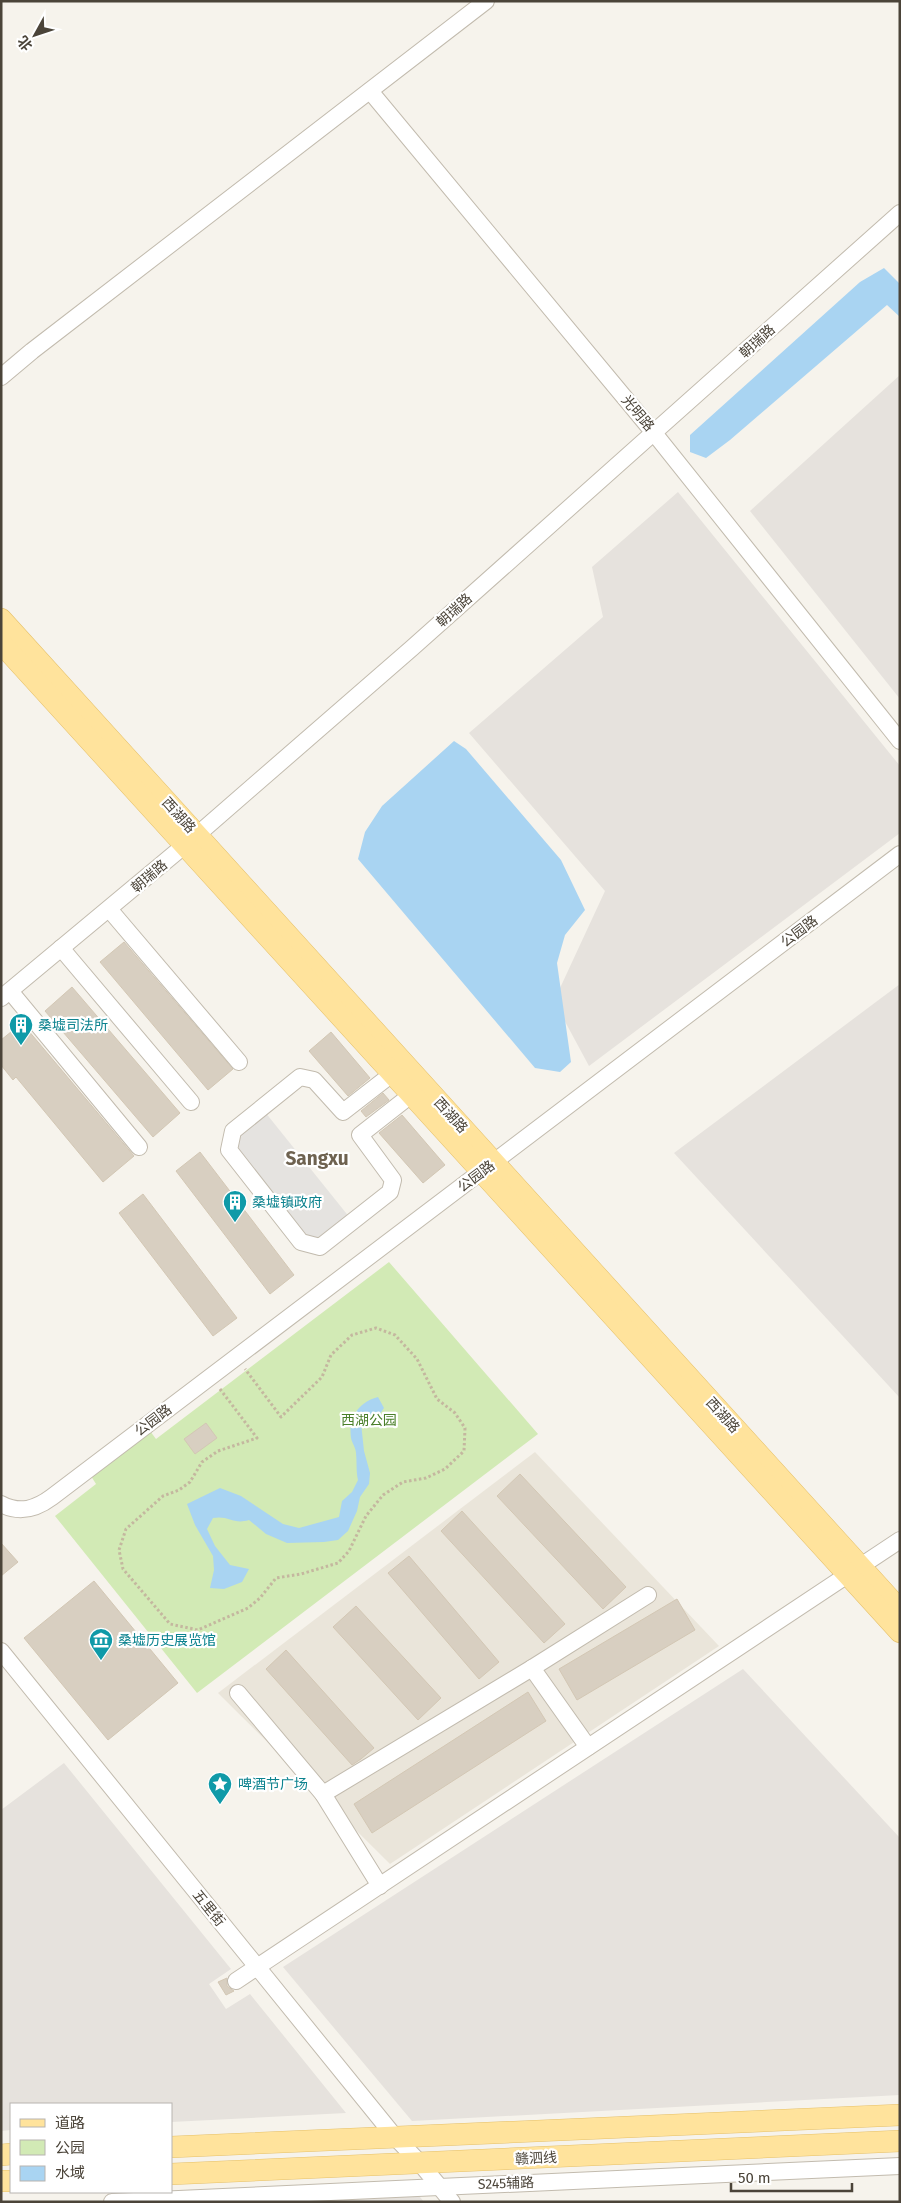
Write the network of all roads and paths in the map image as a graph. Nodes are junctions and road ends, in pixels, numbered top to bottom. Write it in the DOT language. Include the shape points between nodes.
graph roads {
  1 [pos="486,1"];
  2 [pos="370,91"];
  3 [pos="900,213"];
  4 [pos="1,378"];
  5 [pos="654,433"];
  6 [pos="1,619"];
  7 [pos="1,643"];
  8 [pos="900,741"];
  9 [pos="191,841"];
  10 [pos="900,854"];
  11 [pos="109,909"];
  12 [pos="62,948"];
  13 [pos="5,995"];
  14 [pos="240,1062"];
  15 [pos="392,1074"];
  16 [pos="411,1095"];
  17 [pos="191,1102"];
  18 [pos="139,1147"];
  19 [pos="488,1167"];
  20 [pos="237,1357"];
  21 [pos="211,1377"];
  22 [pos="1,1504"];
  23 [pos="900,1540"];
  24 [pos="853,1570"];
  25 [pos="648,1595"];
  26 [pos="900,1610"];
  27 [pos="900,1632"];
  28 [pos="1,1651"];
  29 [pos="532,1668"];
  30 [pos="238,1693"];
  31 [pos="588,1747"];
  32 [pos="323,1794"];
  33 [pos="380,1886"];
  34 [pos="258,1968"];
  35 [pos="236,1981"];
  36 [pos="900,2115"];
  37 [pos="395,2137"];
  38 [pos="900,2141"];
  39 [pos="172,2147"];
  40 [pos="420,2163"];
  41 [pos="900,2166"];
  42 [pos="172,2174"];
  43 [pos="439,2186"];
  44 [pos="112,2202"];
  45 [pos="452,2202"];
  1 -- 2 [label="street"];
  2 -- 4 [label="street"];
  2 -- 5 [label="street, 光明路"];
  3 -- 5 [label="street, 朝瑞路"];
  5 -- 8 [label="street, 光明路"];
  5 -- 9 [label="street, 朝瑞路"];
  6 -- 9 [label="main road, 西湖路"];
  7 -- 9 [label="main road, 西湖路"];
  9 -- 11 [label="street, 朝瑞路"];
  9 -- 15 [label="main road, 西湖路"];
  9 -- 19 [label="main road, 西湖路"];
  10 -- 19 [label="street, 公园路"];
  11 -- 12 [label="street, 朝瑞路"];
  11 -- 14 [label="street"];
  12 -- 13 [label="street, 朝瑞路"];
  12 -- 17 [label="street"];
  13 -- 18 [label="street"];
  15 -- 16 [label="main road, 西湖路"];
  15 -- 16 [label="street" via="344,1112 314,1080 300,1077 233,1131 230,1150 301,1242 320,1247 390,1192 393,1180 360,1135"];
  16 -- 19 [label="main road, 西湖路"];
  19 -- 20 [label="street, 公园路"];
  19 -- 24 [label="main road, 西湖路"];
  20 -- 21 [label="street, 公园路"];
  20 -- 21 [label="path" via="281,1418 322,1377 331,1355 352,1335 376,1328 395,1335 417,1359 437,1399 456,1413 465,1428 464,1451 445,1469 426,1478 403,1482 383,1495 366,1516 349,1552 338,1563 276,1578 248,1608 198,1630 170,1624 123,1569 118,1550 126,1529 163,1496 190,1482 202,1462 218,1451 257,1438"];
  21 -- 22 [label="street, 公园路" via="38,1507 12,1509"];
  23 -- 24 [label="street"];
  24 -- 26 [label="main road, 西湖路"];
  24 -- 27 [label="main road, 西湖路"];
  24 -- 31 [label="street"];
  25 -- 29 [label="street"];
  28 -- 34 [label="street, 五里街"];
  29 -- 31 [label="street"];
  29 -- 32 [label="street"];
  30 -- 32 [label="street"];
  31 -- 33 [label="street"];
  32 -- 33 [label="street"];
  33 -- 34 [label="street"];
  34 -- 35 [label="street"];
  34 -- 37 [label="street, 五里街"];
  36 -- 37 [label="main road, 赣泗线"];
  37 -- 39 [label="main road, 赣泗线"];
  37 -- 40 [label="street, 五里街"];
  38 -- 40 [label="main road, 赣泗线"];
  40 -- 42 [label="main road, 赣泗线"];
  40 -- 43 [label="street, 五里街"];
  41 -- 43 [label="street, S245辅路"];
  43 -- 44 [label="street, S245辅路"];
  43 -- 45 [label="street, 五里街"];
}
